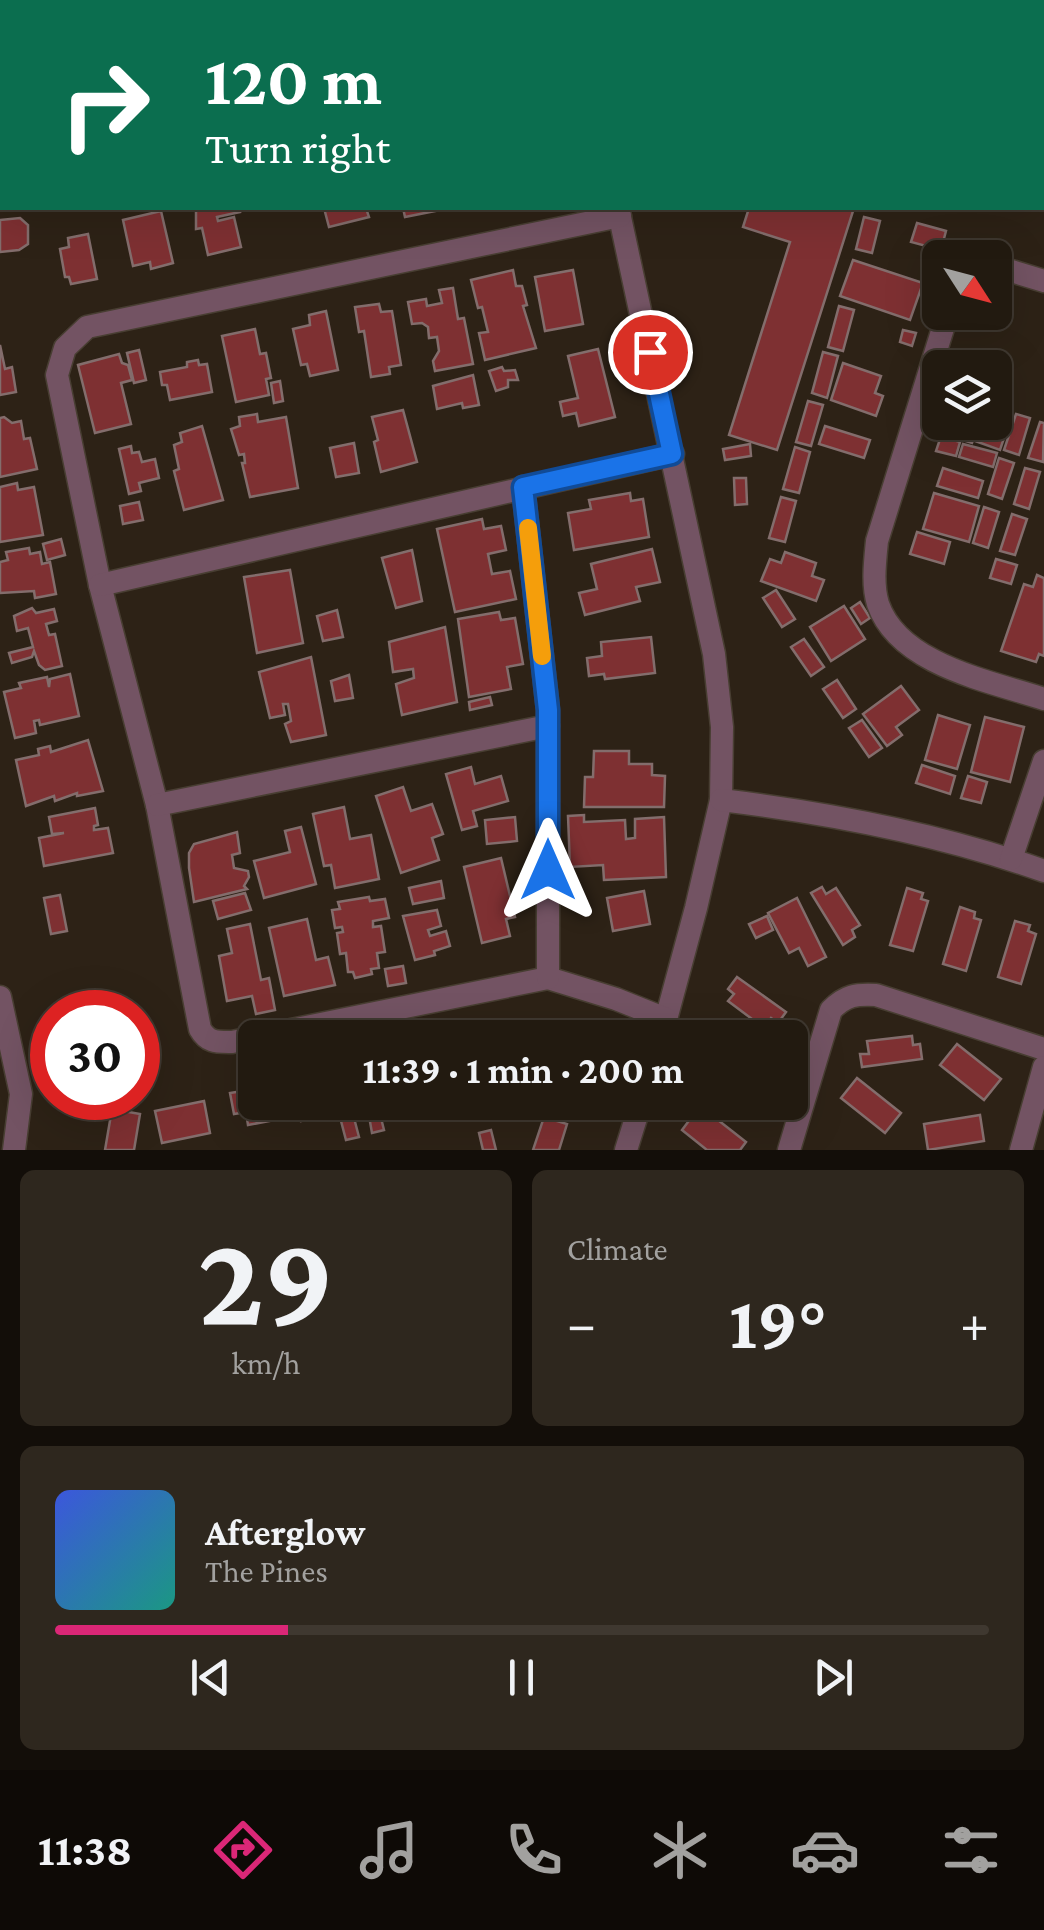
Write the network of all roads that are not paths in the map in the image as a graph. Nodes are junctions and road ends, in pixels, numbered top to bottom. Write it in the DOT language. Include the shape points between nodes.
graph roads {
  1 [pos="619,212"];
  2 [pos="1012,271"];
  3 [pos="1044,281"];
  4 [pos="942,330"];
  5 [pos="672,454"];
  6 [pos="523,487"];
  7 [pos="100,584"];
  8 [pos="1044,700"];
  9 [pos="548,726"];
  10 [pos="1044,761"];
  11 [pos="721,800"];
  12 [pos="157,804"];
  13 [pos="1010,859"];
  14 [pos="1044,871"];
  15 [pos="548,978"];
  16 [pos="0,997"];
  17 [pos="651,1020"];
  18 [pos="666,1020"];
  19 [pos="1044,1049"];
  20 [pos="1044,1067"];
  21 [pos="635,1120"];
  22 [pos="14,1150"];
  23 [pos="626,1150"];
  24 [pos="788,1150"];
  25 [pos="1021,1150"];
  1 -- 5 [label="street"];
  1 -- 7 [label="street" via="87,327 66,348 57,376"];
  2 -- 3 [label="street"];
  4 -- 8 [label="street" via="877,541 878,604 924,658"];
  5 -- 6 [label="street"];
  5 -- 11 [label="street" via="720,690"];
  6 -- 7 [label="street"];
  6 -- 9 [label="street"];
  7 -- 12 [label="street"];
  9 -- 12 [label="street"];
  9 -- 15 [label="street"];
  10 -- 13 [label="street"];
  11 -- 13 [label="street" via="819,812"];
  11 -- 18 [label="street"];
  12 -- 15 [label="street" via="200,1030 214,1042"];
  13 -- 14 [label="street"];
  15 -- 17 [label="street" via="616,999"];
  16 -- 22 [label="street" via="21,1094"];
  19 -- 24 [label="street" via="855,994 831,1010"];
  20 -- 25 [label="street"];
  21 -- 23 [label="street"];
}
